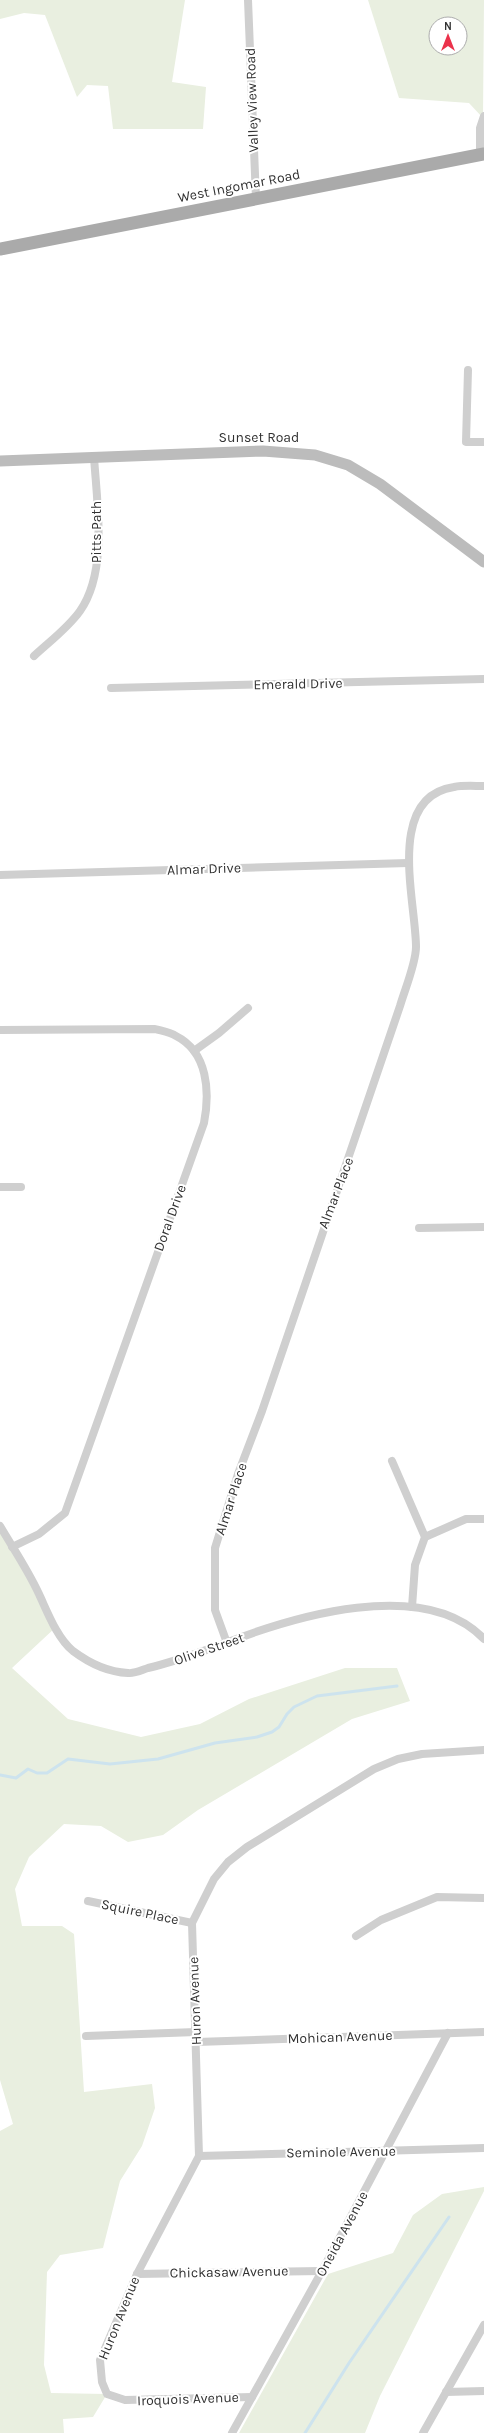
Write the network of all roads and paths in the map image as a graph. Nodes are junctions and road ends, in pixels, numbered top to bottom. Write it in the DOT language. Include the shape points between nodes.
graph roads {
  1 [pos="248,0"];
  2 [pos="484,116"];
  3 [pos="482,154"];
  4 [pos="256,199"];
  5 [pos="0,249"];
  6 [pos="468,370"];
  7 [pos="484,442"];
  8 [pos="94,457"];
  9 [pos="0,461"];
  10 [pos="484,562"];
  11 [pos="34,656"];
  12 [pos="484,679"];
  13 [pos="111,688"];
  14 [pos="484,786"];
  15 [pos="408,863"];
  16 [pos="0,875"];
  17 [pos="248,1008"];
  18 [pos="0,1030"];
  19 [pos="194,1051"];
  20 [pos="0,1187"];
  21 [pos="21,1187"];
  22 [pos="484,1227"];
  23 [pos="419,1228"];
  24 [pos="392,1461"];
  25 [pos="484,1519"];
  26 [pos="0,1526"];
  27 [pos="425,1537"];
  28 [pos="12,1547"];
  29 [pos="412,1607"];
  30 [pos="484,1638"];
  31 [pos="227,1642"];
  32 [pos="484,1750"];
  33 [pos="484,1898"];
  34 [pos="88,1901"];
  35 [pos="192,1923"];
  36 [pos="356,1936"];
  37 [pos="196,2032"];
  38 [pos="484,2032"];
  39 [pos="448,2033"];
  40 [pos="86,2036"];
  41 [pos="197,2042"];
  42 [pos="484,2148"];
  43 [pos="387,2151"];
  44 [pos="199,2156"];
  45 [pos="322,2271"];
  46 [pos="137,2274"];
  47 [pos="484,2324"];
  48 [pos="484,2391"];
  49 [pos="446,2392"];
  50 [pos="252,2397"];
  51 [pos="125,2400"];
  52 [pos="232,2433"];
  53 [pos="423,2433"];
  1 -- 4 [label="street, Valley View Road"];
  2 -- 3 [label="street" via="480,128"];
  3 -- 4 [label="main road, West Ingomar Road"];
  4 -- 5 [label="main road, West Ingomar Road"];
  6 -- 7 [label="street" via="466,442"];
  8 -- 9 [label="street, Sunset Road"];
  8 -- 10 [label="street, Sunset Road" via="263,450 304,452 326,457 348,465 380,484"];
  8 -- 11 [label="street, Pitts Path" via="98,551 91,590 73,620"];
  12 -- 13 [label="street, Emerald Drive"];
  14 -- 15 [label="street, Almar Place" via="453,787 432,796 418,809"];
  15 -- 16 [label="street, Almar Drive"];
  15 -- 31 [label="street, Almar Place" via="416,948 400,1006 262,1411 238,1474 215,1548 215,1610"];
  17 -- 19 [label="street"];
  18 -- 19 [label="street, Doral Drive" via="155,1029 177,1036"];
  19 -- 28 [label="street, Doral Drive" via="207,1083 208,1100 204,1123 65,1513 39,1534"];
  20 -- 21 [label="street"];
  22 -- 23 [label="street"];
  24 -- 27 [label="street"];
  25 -- 27 [label="street" via="466,1519"];
  26 -- 28 [label="street, Olive Street"];
  27 -- 29 [label="street" via="415,1565"];
  28 -- 31 [label="street, Olive Street" via="39,1594 47,1615 71,1649 94,1665 129,1673 182,1659"];
  29 -- 30 [label="street, Olive Street" via="438,1611 458,1618"];
  29 -- 31 [label="street, Olive Street" via="313,1614"];
  32 -- 35 [label="street, Huron Avenue" via="422,1754 398,1759 374,1769 277,1827 228,1862 214,1879"];
  33 -- 36 [label="street" via="437,1898 381,1920"];
  34 -- 35 [label="street, Squire Place"];
  35 -- 37 [label="street, Huron Avenue"];
  37 -- 40 [label="street"];
  37 -- 41 [label="street, Huron Avenue"];
  38 -- 39 [label="street, Mohican Avenue"];
  39 -- 41 [label="street, Mohican Avenue"];
  39 -- 43 [label="street, Oneida Avenue"];
  41 -- 44 [label="street, Huron Avenue"];
  42 -- 43 [label="street, Seminole Avenue"];
  43 -- 44 [label="street, Seminole Avenue"];
  43 -- 45 [label="street, Oneida Avenue"];
  44 -- 46 [label="street, Huron Avenue"];
  45 -- 46 [label="street, Chickasaw Avenue"];
  45 -- 50 [label="street, Oneida Avenue"];
  46 -- 51 [label="street, Huron Avenue" via="100,2360 102,2382 107,2394"];
  47 -- 49 [label="street"];
  48 -- 49 [label="street"];
  49 -- 53 [label="street"];
  50 -- 51 [label="street, Iroquois Avenue"];
  50 -- 52 [label="street, Oneida Avenue"];
}
